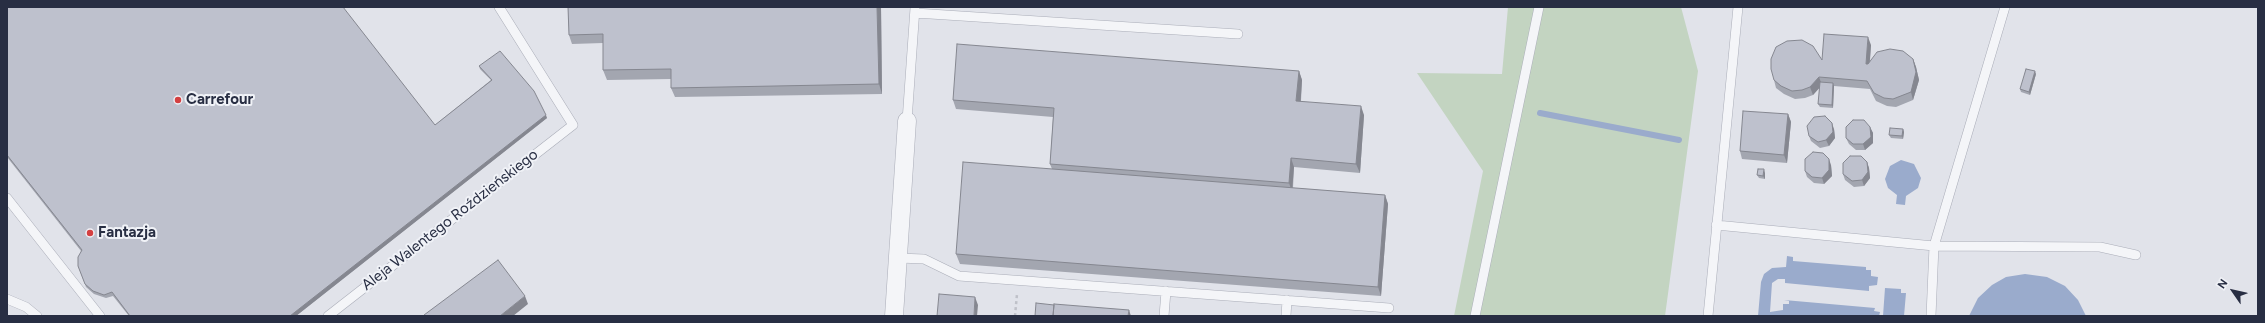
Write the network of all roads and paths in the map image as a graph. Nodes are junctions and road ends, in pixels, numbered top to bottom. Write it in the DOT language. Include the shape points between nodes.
graph roads {
  1 [pos="499,7"];
  2 [pos="1540,7"];
  3 [pos="1738,7"];
  4 [pos="2005,7"];
  5 [pos="915,10"];
  6 [pos="1238,34"];
  7 [pos="907,121"];
  8 [pos="7,198"];
  9 [pos="1716,225"];
  10 [pos="1934,246"];
  11 [pos="2136,255"];
  12 [pos="898,258"];
  13 [pos="1019,280"];
  14 [pos="1166,291"];
  15 [pos="7,299"];
  16 [pos="1287,300"];
  17 [pos="1374,306"];
  18 [pos="1390,308"];
  19 [pos="37,316"];
  20 [pos="100,316"];
  21 [pos="328,316"];
  22 [pos="894,316"];
  23 [pos="1015,316"];
  24 [pos="1164,316"];
  25 [pos="1286,316"];
  26 [pos="1372,316"];
  27 [pos="1475,316"];
  28 [pos="1708,316"];
  29 [pos="1931,316"];
  1 -- 21 [label="lane, Aleja Walentego Roździeńskiego" via="573,125"];
  2 -- 27 [label="lane"];
  3 -- 9 [label="lane"];
  4 -- 10 [label="lane"];
  5 -- 6 [label="lane"];
  5 -- 7 [label="lane"];
  7 -- 12 [label="street"];
  8 -- 20 [label="lane"];
  9 -- 10 [label="lane"];
  9 -- 28 [label="lane"];
  10 -- 11 [label="lane" via="2100,247"];
  10 -- 29 [label="lane"];
  12 -- 13 [label="lane" via="924,259 959,276"];
  12 -- 22 [label="street"];
  13 -- 14 [label="lane"];
  13 -- 23 [label="path"];
  14 -- 16 [label="lane"];
  14 -- 24 [label="lane"];
  15 -- 19 [label="lane" via="26,307"];
  16 -- 17 [label="lane"];
  16 -- 25 [label="lane"];
  17 -- 18 [label="lane"];
  17 -- 26 [label="lane"];
}
